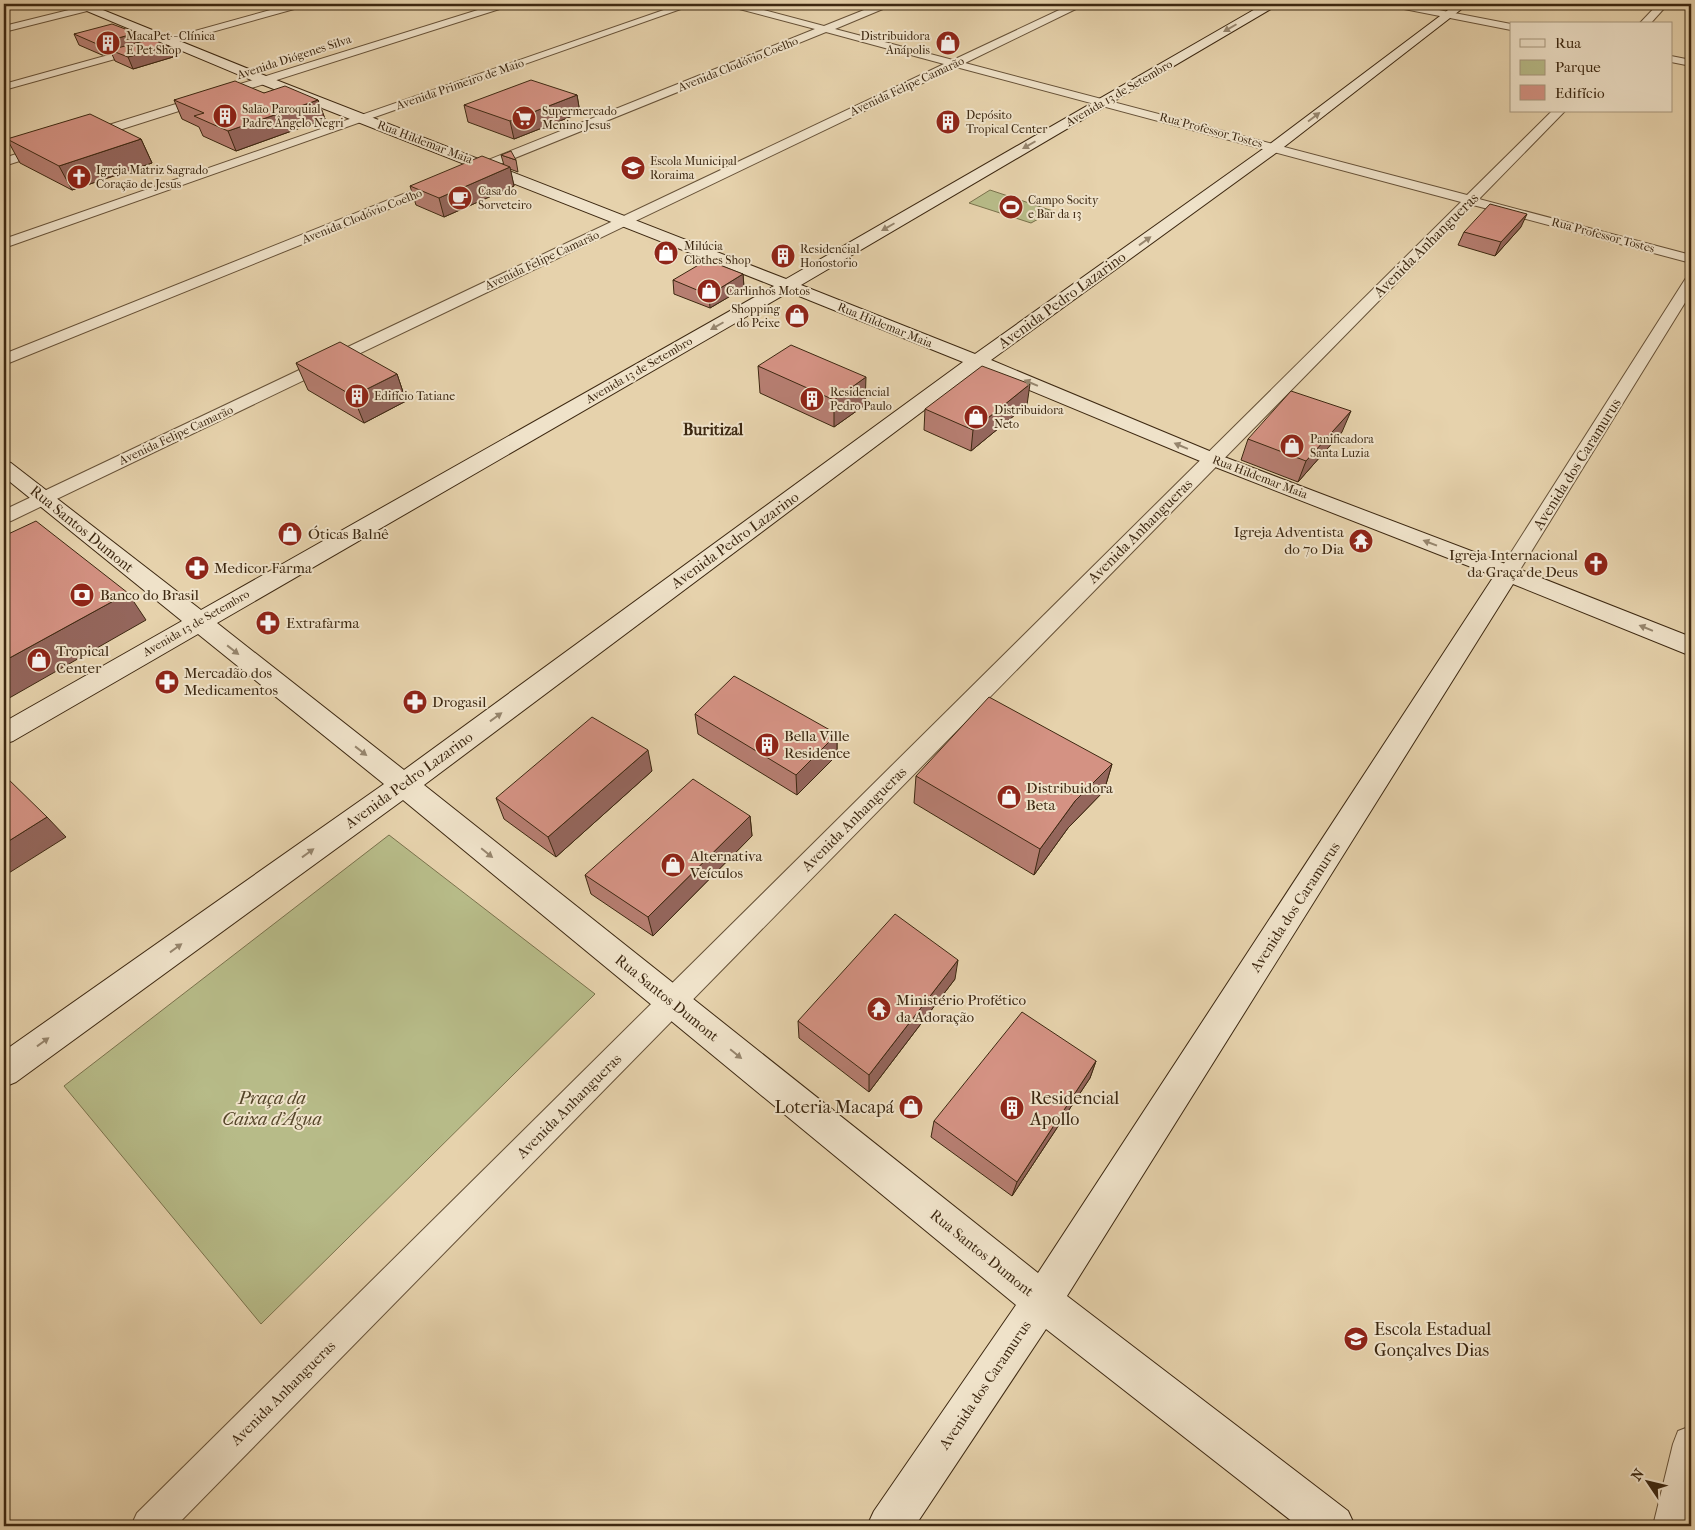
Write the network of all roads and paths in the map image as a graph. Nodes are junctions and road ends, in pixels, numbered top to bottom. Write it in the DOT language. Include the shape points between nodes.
graph roads {
  1 [pos="302,4"];
  2 [pos="484,4"];
  3 [pos="506,4"];
  4 [pos="690,4"];
  5 [pos="731,4"];
  6 [pos="887,4"];
  7 [pos="1079,4"];
  8 [pos="1272,4"];
  9 [pos="1394,4"];
  10 [pos="1463,4"];
  11 [pos="1663,4"];
  12 [pos="91,5"];
  13 [pos="449,14"];
  14 [pos="1448,14"];
  15 [pos="462,18"];
  16 [pos="1646,22"];
  17 [pos="1510,27"];
  18 [pos="4,29"];
  19 [pos="826,29"];
  20 [pos="169,41"];
  21 [pos="1672,59"];
  22 [pos="956,63"];
  23 [pos="1691,63"];
  24 [pos="260,78"];
  25 [pos="4,87"];
  26 [pos="1104,102"];
  27 [pos="1558,112"];
  28 [pos="364,118"];
  29 [pos="74,136"];
  30 [pos="55,142"];
  31 [pos="1275,147"];
  32 [pos="32,149"];
  33 [pos="4,154"];
  34 [pos="4,162"];
  35 [pos="486,166"];
  36 [pos="1471,200"];
  37 [pos="625,221"];
  38 [pos="4,244"];
  39 [pos="1691,259"];
  40 [pos="1691,281"];
  41 [pos="786,286"];
  42 [pos="4,360"];
  43 [pos="977,361"];
  44 [pos="1212,459"];
  45 [pos="4,467"];
  46 [pos="44,498"];
  47 [pos="4,517"];
  48 [pos="1508,573"];
  49 [pos="198,622"];
  50 [pos="1691,647"];
  51 [pos="4,734"];
  52 [pos="404,785"];
  53 [pos="672,1002"];
  54 [pos="4,1071"];
  55 [pos="1042,1301"];
  56 [pos="1691,1444"];
  57 [pos="150,1526"];
  58 [pos="890,1526"];
  59 [pos="1333,1526"];
  60 [pos="1672,1526"];
  1 -- 20 [label="street"];
  2 -- 13 [label="street, Avenida Diógenes Silva"];
  3 -- 15 [label="street, Avenida Diógenes Silva"];
  4 -- 28 [label="street, Avenida Primeiro de Maio"];
  5 -- 19 [label="street, Rua Professor Tostes"];
  6 -- 19 [label="street, Avenida Clodóvio Coelho"];
  7 -- 22 [label="street, Avenida Felipe Camarão"];
  8 -- 26 [label="main road, Avenida 13 de Setembro, one-way"];
  9 -- 14 [label="street"];
  10 -- 14 [label="main road, Avenida Pedro Lazarino"];
  11 -- 16 [label="street"];
  12 -- 18 [label="street"];
  12 -- 20 [label="main road, Rua Hildemar Maia"];
  13 -- 15 [label="street"];
  13 -- 24 [label="street, Avenida Diógenes Silva"];
  14 -- 17 [label="street"];
  31 -- 14 [label="main road, Avenida Pedro Lazarino, one-way"];
  15 -- 24 [label="street, Avenida Diógenes Silva"];
  19 -- 22 [label="street, Rua Professor Tostes"];
  19 -- 35 [label="street, Avenida Clodóvio Coelho"];
  20 -- 24 [label="main road, Rua Hildemar Maia"];
  20 -- 25 [label="street"];
  21 -- 23 [label="street"];
  22 -- 26 [label="street, Rua Professor Tostes"];
  22 -- 37 [label="street, Avenida Felipe Camarão"];
  24 -- 28 [label="main road, Rua Hildemar Maia"];
  24 -- 29 [label="street, Avenida Diógenes Silva"];
  26 -- 31 [label="street, Rua Professor Tostes"];
  26 -- 41 [label="main road, Avenida 13 de Setembro, one-way"];
  27 -- 36 [label="street, Avenida Anhangueras"];
  28 -- 35 [label="main road, Rua Hildemar Maia"];
  28 -- 38 [label="street, Avenida Primeiro de Maio"];
  30 -- 32 [label="street"];
  31 -- 36 [label="street, Rua Professor Tostes"];
  43 -- 31 [label="main road, Avenida Pedro Lazarino, one-way"];
  32 -- 33 [label="street"];
  32 -- 34 [label="street"];
  35 -- 37 [label="main road, Rua Hildemar Maia"];
  35 -- 42 [label="street, Avenida Clodóvio Coelho"];
  36 -- 39 [label="street, Rua Professor Tostes"];
  36 -- 44 [label="street, Avenida Anhangueras"];
  37 -- 41 [label="main road, Rua Hildemar Maia"];
  37 -- 46 [label="street, Avenida Felipe Camarão"];
  40 -- 48 [label="street, Avenida dos Caramurus"];
  41 -- 43 [label="main road, Rua Hildemar Maia"];
  41 -- 49 [label="main road, Avenida 13 de Setembro, one-way"];
  44 -- 43 [label="main road, Rua Hildemar Maia, one-way"];
  52 -- 43 [label="main road, Avenida Pedro Lazarino, one-way"];
  48 -- 44 [label="main road, Rua Hildemar Maia, one-way"];
  44 -- 53 [label="street, Avenida Anhangueras"];
  45 -- 46 [label="main road, Rua Santos Dumont"];
  46 -- 47 [label="street, Avenida Felipe Camarão"];
  46 -- 49 [label="main road, Rua Santos Dumont"];
  50 -- 48 [label="main road, Rua Hildemar Maia, one-way"];
  48 -- 55 [label="main road, Avenida dos Caramurus"];
  49 -- 51 [label="main road, Avenida 13 de Setembro"];
  49 -- 52 [label="main road, Rua Santos Dumont, one-way"];
  52 -- 53 [label="main road, Rua Santos Dumont, one-way"];
  54 -- 52 [label="main road, Avenida Pedro Lazarino, one-way"];
  53 -- 55 [label="main road, Rua Santos Dumont, one-way"];
  53 -- 57 [label="street, Avenida Anhangueras"];
  55 -- 58 [label="main road, Avenida dos Caramurus"];
  55 -- 59 [label="main road, Rua Santos Dumont"];
  56 -- 60 [label="street"];
}
